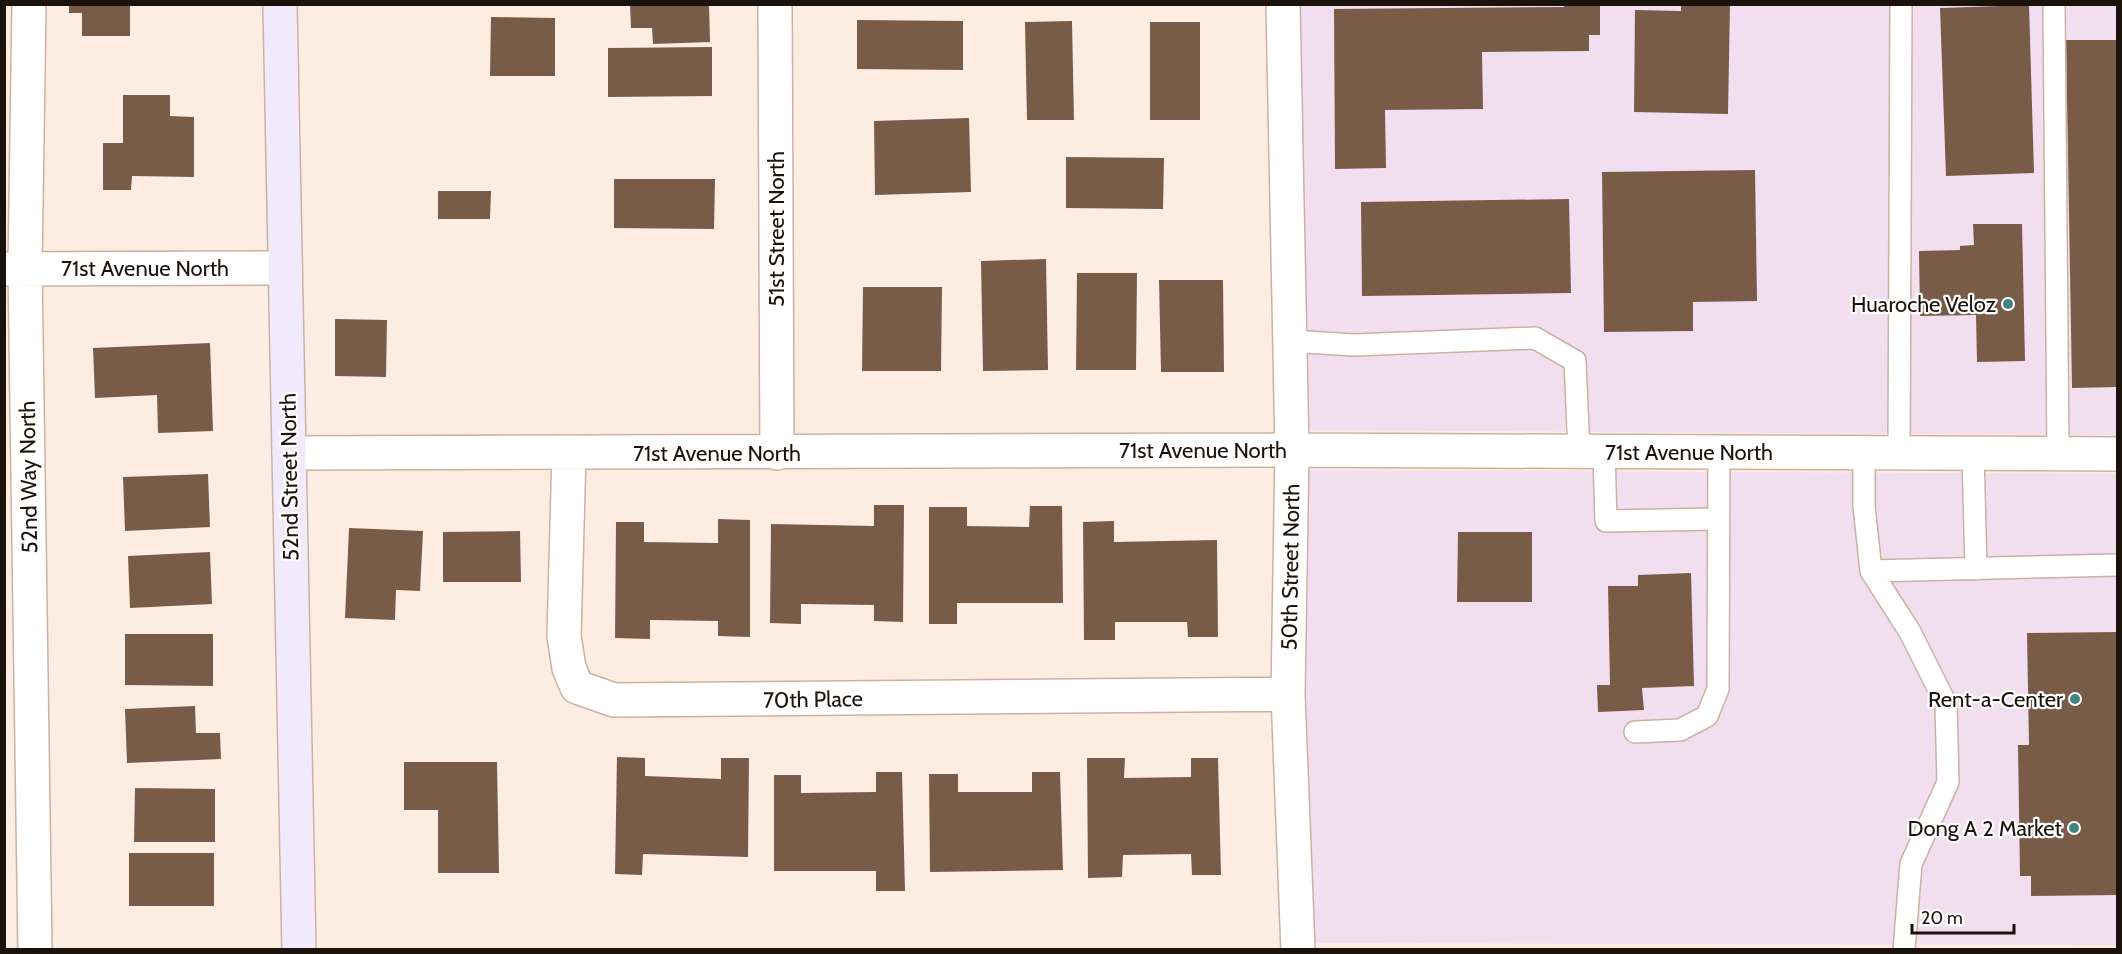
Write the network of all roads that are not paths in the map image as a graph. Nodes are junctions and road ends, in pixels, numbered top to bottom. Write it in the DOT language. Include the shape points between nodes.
graph roads {
  1 [pos="29,4"];
  2 [pos="280,4"];
  3 [pos="775,4"];
  4 [pos="1283,4"];
  5 [pos="1901,4"];
  6 [pos="2054,4"];
  7 [pos="15,268"];
  8 [pos="285,268"];
  9 [pos="1290,341"];
  10 [pos="1292,450"];
  11 [pos="1592,452"];
  12 [pos="1719,452"];
  13 [pos="289,453"];
  14 [pos="568,453"];
  15 [pos="777,453"];
  16 [pos="1864,453"];
  17 [pos="1899,453"];
  18 [pos="1973,453"];
  19 [pos="2058,454"];
  20 [pos="2118,454"];
  21 [pos="1718,519"];
  22 [pos="2118,566"];
  23 [pos="1976,569"];
  24 [pos="1871,572"];
  25 [pos="1288,694"];
  26 [pos="1635,732"];
  27 [pos="35,950"];
  28 [pos="299,950"];
  29 [pos="1298,950"];
  30 [pos="1904,950"];
  1 -- 7 [label="street, 52nd Way North"];
  2 -- 8 [label="street, 52nd Street North"];
  3 -- 15 [label="street, 51st Street North"];
  4 -- 9 [label="street, 50th Street North"];
  5 -- 17 [label="lane"];
  6 -- 19 [label="lane"];
  7 -- 8 [label="street, 71st Avenue North"];
  7 -- 27 [label="street, 52nd Way North"];
  8 -- 13 [label="street, 52nd Street North"];
  9 -- 10 [label="street, 50th Street North"];
  9 -- 11 [label="lane" via="1354,345 1536,338 1575,361"];
  10 -- 11 [label="street, 71st Avenue North"];
  10 -- 15 [label="street, 71st Avenue North"];
  10 -- 25 [label="street, 50th Street North"];
  11 -- 12 [label="street, 71st Avenue North"];
  11 -- 21 [label="lane" via="1606,520"];
  12 -- 16 [label="street, 71st Avenue North"];
  12 -- 21 [label="lane"];
  13 -- 14 [label="street, 71st Avenue North"];
  13 -- 28 [label="street, 52nd Street North"];
  14 -- 15 [label="street, 71st Avenue North"];
  14 -- 25 [label="street, 70th Place" via="564,636 569,668 577,687 596,695 614,700"];
  16 -- 17 [label="street, 71st Avenue North"];
  16 -- 24 [label="lane" via="1864,506"];
  17 -- 18 [label="street, 71st Avenue North"];
  18 -- 19 [label="street, 71st Avenue North"];
  18 -- 23 [label="lane"];
  19 -- 20 [label="street, 71st Avenue North"];
  21 -- 26 [label="lane" via="1718,689 1707,716 1680,730"];
  22 -- 23 [label="lane"];
  23 -- 24 [label="lane"];
  24 -- 30 [label="lane" via="1910,632 1946,704 1948,782 1911,864"];
  25 -- 29 [label="street, 50th Street North"];
}
